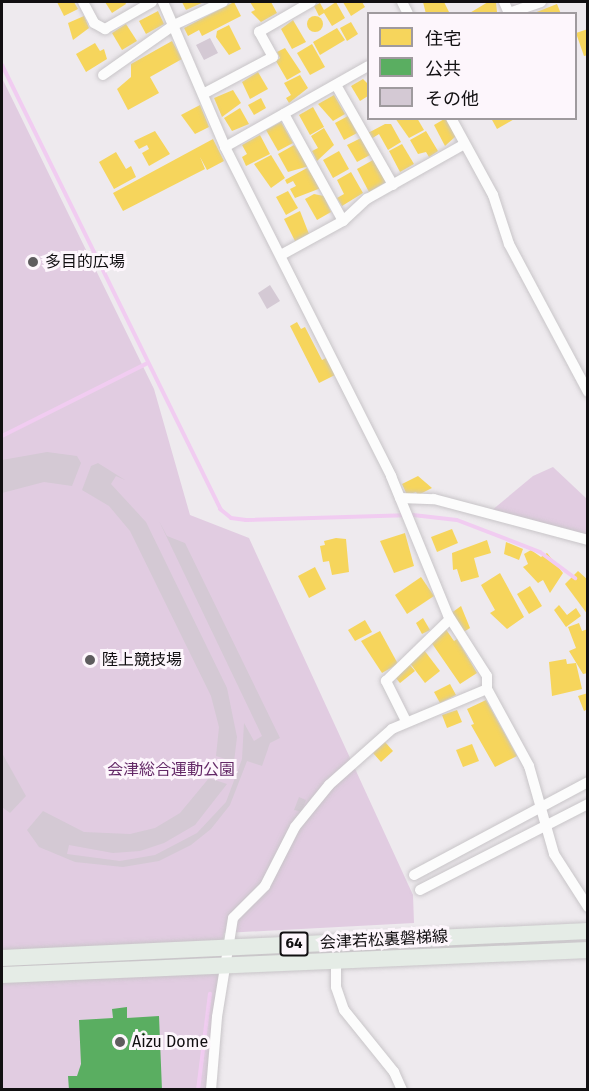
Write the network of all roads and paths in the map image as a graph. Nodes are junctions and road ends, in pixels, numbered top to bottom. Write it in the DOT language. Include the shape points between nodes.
graph roads {
  1 [pos="83,2"];
  2 [pos="152,2"];
  3 [pos="164,2"];
  4 [pos="223,2"];
  5 [pos="311,2"];
  6 [pos="541,2"];
  7 [pos="521,11"];
  8 [pos="174,25"];
  9 [pos="367,67"];
  10 [pos="103,75"];
  11 [pos="336,85"];
  12 [pos="203,94"];
  13 [pos="284,114"];
  14 [pos="452,120"];
  15 [pos="463,145"];
  16 [pos="225,147"];
  17 [pos="393,185"];
  18 [pos="343,221"];
  19 [pos="281,255"];
  20 [pos="588,392"];
  21 [pos="400,498"];
  22 [pos="588,540"];
  23 [pos="450,619"];
  24 [pos="487,689"];
  25 [pos="406,721"];
  26 [pos="588,782"];
  27 [pos="588,804"];
  28 [pos="542,805"];
  29 [pos="545,828"];
  30 [pos="414,875"];
  31 [pos="420,890"];
  32 [pos="588,907"];
  33 [pos="588,931"];
  34 [pos="230,947"];
  35 [pos="588,950"];
  36 [pos="2,958"];
  37 [pos="336,961"];
  38 [pos="226,965"];
  39 [pos="2,975"];
  40 [pos="211,1089"];
  41 [pos="402,1089"];
  1 -- 2 [label="street" via="94,24 105,29"];
  3 -- 8 [label="street"];
  4 -- 8 [label="street"];
  5 -- 12 [label="street" via="259,32 273,57"];
  6 -- 7 [label="street"];
  8 -- 10 [label="street"];
  8 -- 12 [label="street"];
  9 -- 11 [label="street"];
  11 -- 13 [label="street"];
  11 -- 17 [label="street"];
  12 -- 16 [label="street"];
  13 -- 16 [label="street"];
  13 -- 18 [label="street"];
  14 -- 15 [label="street"];
  15 -- 17 [label="street"];
  15 -- 20 [label="street" via="494,195 508,244"];
  16 -- 19 [label="street"];
  17 -- 18 [label="street" via="367,199"];
  18 -- 19 [label="street"];
  19 -- 21 [label="street"];
  21 -- 22 [label="street" via="434,499"];
  21 -- 23 [label="street"];
  23 -- 24 [label="street" via="486,676"];
  23 -- 25 [label="street" via="386,681"];
  24 -- 25 [label="street" via="463,702"];
  24 -- 28 [label="street" via="529,766"];
  25 -- 34 [label="street" via="329,785 295,827 265,886 233,918"];
  26 -- 28 [label="street"];
  27 -- 29 [label="street"];
  28 -- 29 [label="street"];
  28 -- 30 [label="street"];
  29 -- 31 [label="street"];
  29 -- 32 [label="street" via="554,854"];
  33 -- 34 [label="main road, 会津若松裏磐梯線 / 64"];
  34 -- 36 [label="main road, 会津若松裏磐梯線 / 64"];
  34 -- 38 [label="street"];
  35 -- 37 [label="main road, 会津若松裏磐梯線 / 64"];
  37 -- 38 [label="main road, 会津若松裏磐梯線 / 64"];
  37 -- 41 [label="street" via="336,987 344,1010 394,1072"];
  38 -- 39 [label="main road, 会津若松裏磐梯線 / 64"];
  38 -- 40 [label="street" via="216,1017"];
}
